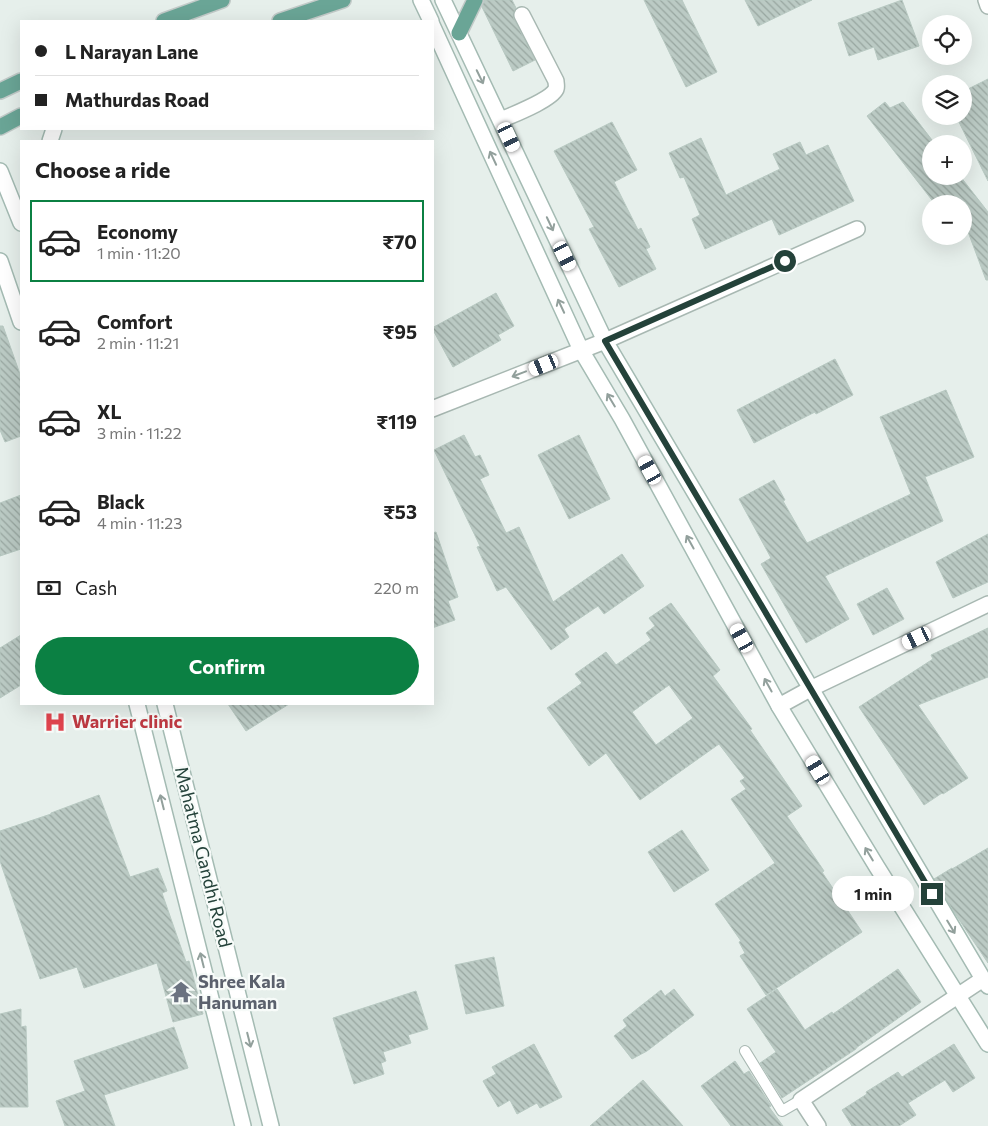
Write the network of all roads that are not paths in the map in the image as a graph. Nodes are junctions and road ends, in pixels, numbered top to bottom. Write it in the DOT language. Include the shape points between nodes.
graph roads {
  1 [pos="222,0"];
  2 [pos="343,0"];
  3 [pos="421,0"];
  4 [pos="443,0"];
  5 [pos="475,0"];
  6 [pos="986,0"];
  7 [pos="988,6"];
  8 [pos="522,15"];
  9 [pos="167,20"];
  10 [pos="283,20"];
  11 [pos="431,20"];
  12 [pos="434,29"];
  13 [pos="459,33"];
  14 [pos="20,81"];
  15 [pos="0,90"];
  16 [pos="20,117"];
  17 [pos="500,120"];
  18 [pos="0,127"];
  19 [pos="0,172"];
  20 [pos="20,221"];
  21 [pos="857,230"];
  22 [pos="0,261"];
  23 [pos="20,319"];
  24 [pos="605,341"];
  25 [pos="581,350"];
  26 [pos="434,408"];
  27 [pos="988,604"];
  28 [pos="810,689"];
  29 [pos="137,705"];
  30 [pos="164,705"];
  31 [pos="779,706"];
  32 [pos="985,982"];
  33 [pos="957,996"];
  34 [pos="988,1044"];
  35 [pos="746,1052"];
  36 [pos="801,1100"];
  37 [pos="243,1126"];
  38 [pos="271,1126"];
  39 [pos="818,1126"];
  1 -- 9 [label="main road"];
  2 -- 10 [label="main road"];
  3 -- 11 [label="street"];
  4 -- 13 [label="street"];
  5 -- 13 [label="main road"];
  6 -- 7 [label="street"];
  8 -- 17 [label="street" via="556,81 556,89 542,101"];
  25 -- 12 [label="street, one-way"];
  13 -- 17 [label="street, one-way"];
  14 -- 15 [label="main road"];
  16 -- 18 [label="main road"];
  17 -- 24 [label="street, one-way"];
  19 -- 20 [label="street"];
  21 -- 24 [label="street"];
  22 -- 23 [label="street"];
  24 -- 25 [label="street"];
  24 -- 28 [label="street"];
  25 -- 26 [label="street, one-way"];
  31 -- 25 [label="street, one-way"];
  27 -- 28 [label="street"];
  28 -- 31 [label="street"];
  28 -- 32 [label="street, one-way"];
  37 -- 29 [label="street, Mahatma Gandhi Road, one-way"];
  30 -- 38 [label="street, Mahatma Gandhi Road, one-way"];
  33 -- 31 [label="street, one-way"];
  32 -- 33 [label="street"];
  33 -- 34 [label="street"];
  33 -- 36 [label="street"];
  35 -- 36 [label="lane" via="782,1111"];
  36 -- 39 [label="street"];
}
